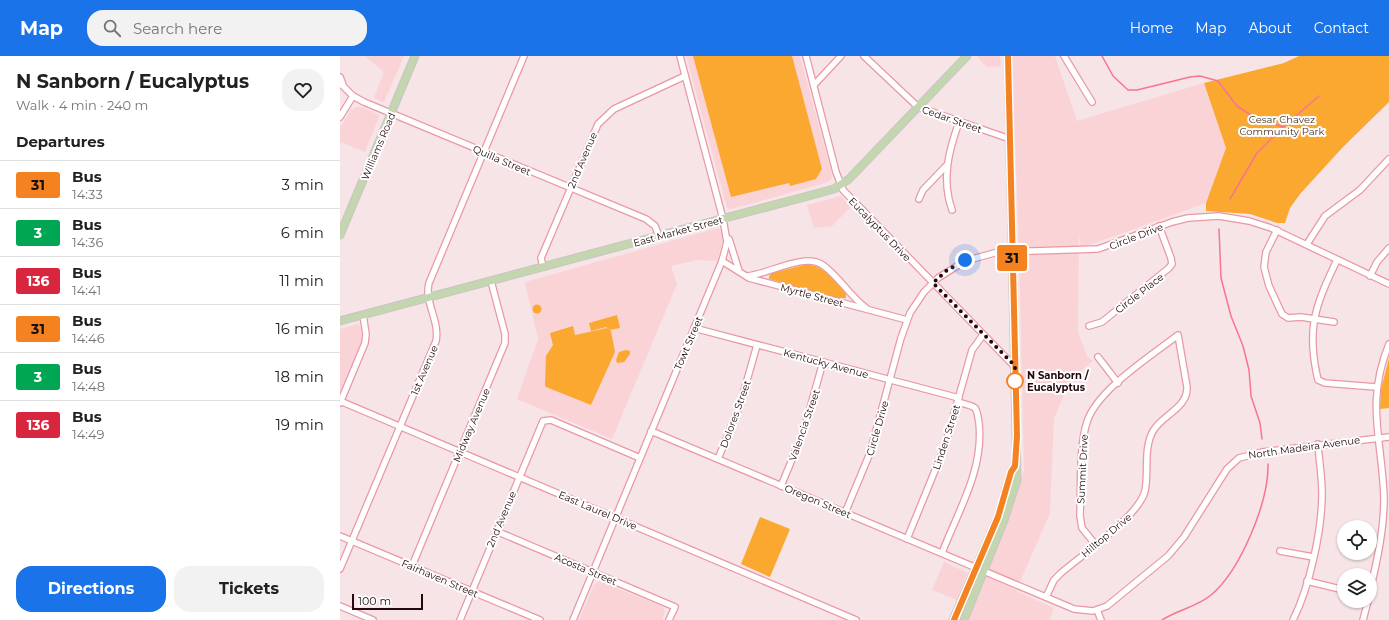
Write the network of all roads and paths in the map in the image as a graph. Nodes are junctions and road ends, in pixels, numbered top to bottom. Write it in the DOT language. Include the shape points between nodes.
graph roads {
  1 [pos="415,56"];
  2 [pos="524,56"];
  3 [pos="680,56"];
  4 [pos="806,56"];
  5 [pos="841,56"];
  6 [pos="864,56"];
  7 [pos="1008,56"];
  8 [pos="1064,56"];
  9 [pos="963,58"];
  10 [pos="685,76"];
  11 [pos="340,77"];
  12 [pos="341,84"];
  13 [pos="814,85"];
  14 [pos="353,96"];
  15 [pos="1092,102"];
  16 [pos="918,107"];
  17 [pos="391,113"];
  18 [pos="340,117"];
  19 [pos="959,122"];
  20 [pos="1010,139"];
  21 [pos="483,152"];
  22 [pos="1389,159"];
  23 [pos="947,165"];
  24 [pos="841,186"];
  25 [pos="570,188"];
  26 [pos="919,199"];
  27 [pos="952,210"];
  28 [pos="723,219"];
  29 [pos="1159,226"];
  30 [pos="726,229"];
  31 [pos="1277,230"];
  32 [pos="340,235"];
  33 [pos="659,236"];
  34 [pos="1307,244"];
  35 [pos="1389,248"];
  36 [pos="1012,251"];
  37 [pos="1337,260"];
  38 [pos="722,261"];
  39 [pos="543,267"];
  40 [pos="773,270"];
  41 [pos="739,271"];
  42 [pos="744,276"];
  43 [pos="1370,276"];
  44 [pos="491,281"];
  45 [pos="933,283"];
  46 [pos="772,284"];
  47 [pos="1389,284"];
  48 [pos="847,290"];
  49 [pos="429,297"];
  50 [pos="839,302"];
  51 [pos="869,310"];
  52 [pos="363,315"];
  53 [pos="1314,319"];
  54 [pos="907,320"];
  55 [pos="340,321"];
  56 [pos="1334,322"];
  57 [pos="1090,326"];
  58 [pos="694,328"];
  59 [pos="983,335"];
  60 [pos="1178,335"];
  61 [pos="1389,344"];
  62 [pos="757,345"];
  63 [pos="1098,357"];
  64 [pos="823,362"];
  65 [pos="1015,366"];
  66 [pos="890,380"];
  67 [pos="1118,382"];
  68 [pos="1376,387"];
  69 [pos="958,400"];
  70 [pos="340,402"];
  71 [pos="400,427"];
  72 [pos="652,430"];
  73 [pos="1378,437"];
  74 [pos="1389,437"];
  75 [pos="1318,444"];
  76 [pos="460,452"];
  77 [pos="640,458"];
  78 [pos="718,459"];
  79 [pos="1015,466"];
  80 [pos="519,477"];
  81 [pos="781,486"];
  82 [pos="1386,498"];
  83 [pos="845,513"];
  84 [pos="615,517"];
  85 [pos="496,531"];
  86 [pos="340,536"];
  87 [pos="907,539"];
  88 [pos="352,541"];
  89 [pos="1095,544"];
  90 [pos="1280,551"];
  91 [pos="942,554"];
  92 [pos="1313,557"];
  93 [pos="412,566"];
  94 [pos="1375,568"];
  95 [pos="340,569"];
  96 [pos="976,569"];
  97 [pos="593,572"];
  98 [pos="984,572"];
  99 [pos="1307,581"];
  100 [pos="1337,588"];
  101 [pos="472,592"];
  102 [pos="1046,597"];
  103 [pos="340,606"];
  104 [pos="1366,608"];
  105 [pos="1097,610"];
  106 [pos="373,620"];
  107 [pos="460,620"];
  108 [pos="540,620"];
  109 [pos="573,620"];
  110 [pos="669,620"];
  111 [pos="856,620"];
  112 [pos="954,620"];
  113 [pos="964,620"];
  114 [pos="1101,620"];
  115 [pos="1293,620"];
  116 [pos="1363,620"];
  1 -- 17 [label="main road, Williams Road"];
  2 -- 21 [label="street, 1st Avenue"];
  3 -- 10 [label="street, Towt Street"];
  4 -- 13 [label="street, Eucalyptus Drive"];
  5 -- 13 [label="street"];
  6 -- 16 [label="street, Cedar Street"];
  7 -- 20 [label="main road"];
  8 -- 15 [label="street"];
  9 -- 16 [label="main road, East Market Street"];
  10 -- 25 [label="street, 2nd Avenue" via="614,109 605,116 594,132"];
  10 -- 28 [label="street, Towt Street"];
  11 -- 12 [label="street, Quilla Street"];
  12 -- 14 [label="street, Quilla Street"];
  13 -- 24 [label="street, Eucalyptus Drive"];
  14 -- 17 [label="street, Quilla Street"];
  14 -- 18 [label="street"];
  16 -- 19 [label="street, Cedar Street"];
  16 -- 24 [label="main road, East Market Street"];
  17 -- 21 [label="street, Quilla Street"];
  17 -- 32 [label="main road, Williams Road"];
  19 -- 20 [label="street, Cedar Street"];
  19 -- 23 [label="street"];
  20 -- 36 [label="main road"];
  21 -- 25 [label="street, Quilla Street"];
  21 -- 49 [label="street, 1st Avenue" via="430,279"];
  22 -- 34 [label="street" via="1360,190 1322,219"];
  23 -- 26 [label="street" via="922,190"];
  23 -- 27 [label="street" via="948,201"];
  24 -- 28 [label="main road, East Market Street"];
  24 -- 45 [label="street, Eucalyptus Drive"];
  25 -- 33 [label="street, Quilla Street" via="648,221 655,226"];
  25 -- 39 [label="street, 2nd Avenue" via="541,258"];
  28 -- 30 [label="street, Towt Street"];
  28 -- 33 [label="main road, East Market Street"];
  29 -- 31 [label="street, Circle Drive" via="1188,218 1219,216 1249,221"];
  29 -- 36 [label="street, Circle Drive" via="1098,248"];
  29 -- 57 [label="street, Circle Place" via="1172,264 1102,322"];
  30 -- 38 [label="street, Towt Street" via="727,242"];
  30 -- 41 [label="street"];
  31 -- 34 [label="street, Circle Drive"];
  31 -- 53 [label="street" via="1264,260 1269,286 1285,317"];
  33 -- 39 [label="main road, East Market Street"];
  34 -- 37 [label="street, Circle Drive"];
  35 -- 43 [label="street" via="1377,262"];
  36 -- 45 [label="street, Circle Drive" via="991,252 965,260 946,271"];
  36 -- 65 [label="main road"];
  37 -- 43 [label="street, Circle Drive"];
  37 -- 53 [label="street" via="1320,296"];
  38 -- 41 [label="street, Myrtle Street"];
  38 -- 58 [label="street, Towt Street"];
  39 -- 44 [label="main road, East Market Street"];
  40 -- 42 [label="street"];
  40 -- 46 [label="street" via="767,276"];
  40 -- 48 [label="street" via="805,261 815,261 824,266"];
  41 -- 42 [label="street, Myrtle Street"];
  42 -- 46 [label="street, Myrtle Street"];
  43 -- 47 [label="street, Circle Drive"];
  44 -- 49 [label="main road, East Market Street"];
  44 -- 76 [label="street, Midway Avenue" via="505,341"];
  45 -- 54 [label="street, Circle Drive" via="918,300"];
  45 -- 59 [label="street, Eucalyptus Drive"];
  46 -- 50 [label="street, Myrtle Street"];
  48 -- 50 [label="street" via="848,299"];
  48 -- 51 [label="street"];
  49 -- 52 [label="main road, East Market Street"];
  49 -- 71 [label="street, 1st Avenue" via="437,329 436,341"];
  50 -- 51 [label="street, Myrtle Street"];
  51 -- 54 [label="street, Myrtle Street"];
  52 -- 55 [label="main road, East Market Street"];
  52 -- 70 [label="street" via="365,343"];
  53 -- 56 [label="street"];
  53 -- 68 [label="street" via="1312,347 1319,382"];
  54 -- 66 [label="street, Circle Drive"];
  58 -- 62 [label="street, Kentucky Avenue"];
  58 -- 72 [label="street, Towt Street"];
  59 -- 65 [label="street, Eucalyptus Drive"];
  59 -- 69 [label="street, Linden Street" via="972,350"];
  60 -- 67 [label="street, Summit Drive"];
  60 -- 89 [label="street, Hilltop Drive" via="1187,387 1186,396 1152,433 1148,446 1145,489 1139,504"];
  61 -- 68 [label="street"];
  62 -- 64 [label="street, Kentucky Avenue"];
  62 -- 78 [label="street, Dolores Street" via="740,405"];
  63 -- 67 [label="street"];
  64 -- 66 [label="street, Kentucky Avenue"];
  64 -- 81 [label="street, Valencia Street" via="803,433"];
  65 -- 79 [label="main road"];
  66 -- 69 [label="street, Kentucky Avenue"];
  66 -- 83 [label="street, Circle Drive" via="870,453"];
  67 -- 89 [label="street, Summit Drive" via="1095,406 1087,420 1083,438 1080,519 1084,530"];
  68 -- 73 [label="street"];
  69 -- 87 [label="street, Linden Street" via="942,455"];
  69 -- 91 [label="street, Kentucky Avenue" via="977,410 979,455 972,482"];
  70 -- 71 [label="street, East Laurel Drive"];
  71 -- 76 [label="street, East Laurel Drive"];
  71 -- 88 [label="street, 1st Avenue"];
  72 -- 77 [label="street, Towt Street"];
  72 -- 78 [label="street, Oregon Street"];
  73 -- 74 [label="street, North Madeira Avenue"];
  73 -- 75 [label="street, North Madeira Avenue"];
  73 -- 82 [label="street"];
  75 -- 92 [label="street" via="1322,507"];
  75 -- 105 [label="street, North Madeira Avenue" via="1258,452 1232,462 1172,552 1116,600"];
  76 -- 80 [label="street, East Laurel Drive"];
  76 -- 93 [label="street, Midway Avenue"];
  77 -- 80 [label="street, 2nd Avenue" via="551,420 545,420"];
  77 -- 84 [label="street, Towt Street"];
  78 -- 81 [label="street, Oregon Street"];
  79 -- 96 [label="main road" via="998,517"];
  79 -- 98 [label="main road" via="1014,492"];
  80 -- 84 [label="street, East Laurel Drive"];
  80 -- 85 [label="street, 2nd Avenue"];
  81 -- 83 [label="street, Oregon Street"];
  82 -- 94 [label="street"];
  83 -- 87 [label="street, Oregon Street"];
  84 -- 97 [label="street, Towt Street"];
  84 -- 111 [label="street, East Laurel Drive"];
  85 -- 97 [label="street, Acosta Street"];
  85 -- 101 [label="street, 2nd Avenue"];
  86 -- 88 [label="street, Fairhaven Street"];
  87 -- 91 [label="street, Oregon Street"];
  88 -- 93 [label="street, Fairhaven Street"];
  88 -- 95 [label="street, 1st Avenue"];
  89 -- 102 [label="street, Hilltop Drive" via="1057,577"];
  90 -- 92 [label="street"];
  91 -- 96 [label="street, Oregon Street"];
  92 -- 99 [label="street"];
  93 -- 101 [label="street, Fairhaven Street"];
  96 -- 98 [label="street, Oregon Street"];
  96 -- 112 [label="main road"];
  97 -- 109 [label="street, Towt Street"];
  97 -- 110 [label="street, Acosta Street" via="675,607"];
  98 -- 102 [label="street, Oregon Street"];
  98 -- 113 [label="main road"];
  99 -- 100 [label="street"];
  99 -- 115 [label="street"];
  101 -- 107 [label="street, 2nd Avenue"];
  101 -- 108 [label="street, Fairhaven Street"];
  102 -- 105 [label="street, Oregon Street" via="1079,610"];
  103 -- 106 [label="street"];
  104 -- 116 [label="street"];
  105 -- 114 [label="street"];
}
